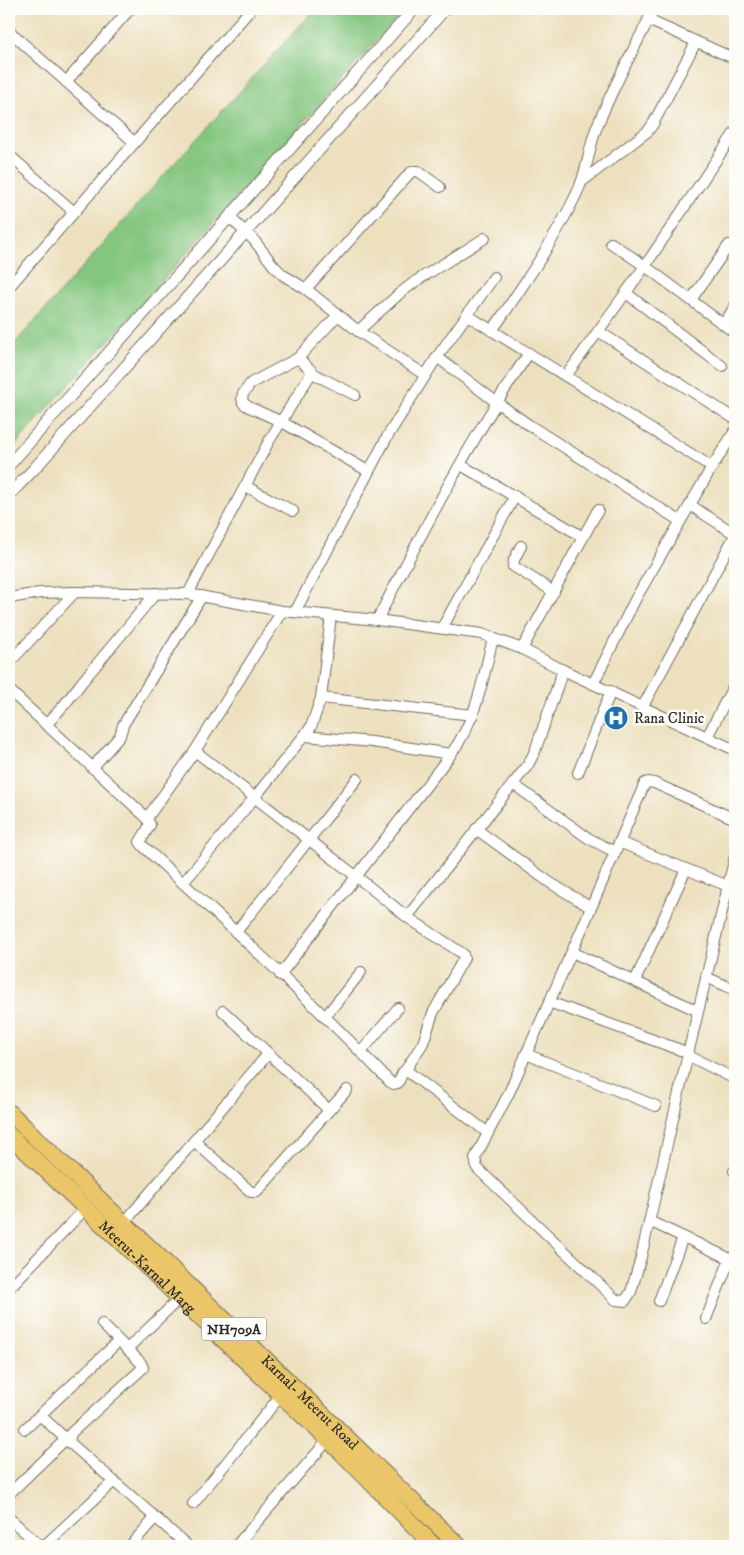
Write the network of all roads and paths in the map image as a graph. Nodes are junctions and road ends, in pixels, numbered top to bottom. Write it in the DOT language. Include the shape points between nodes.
graph roads {
  1 [pos="130,9"];
  2 [pos="251,9"];
  3 [pos="414,9"];
  4 [pos="445,9"];
  5 [pos="654,9"];
  6 [pos="648,20"];
  7 [pos="9,32"];
  8 [pos="696,42"];
  9 [pos="735,59"];
  10 [pos="66,82"];
  11 [pos="735,132"];
  12 [pos="134,142"];
  13 [pos="9,155"];
  14 [pos="584,180"];
  15 [pos="440,187"];
  16 [pos="74,211"];
  17 [pos="229,217"];
  18 [pos="245,231"];
  19 [pos="485,238"];
  20 [pos="611,243"];
  21 [pos="729,245"];
  22 [pos="646,266"];
  23 [pos="494,278"];
  24 [pos="9,287"];
  25 [pos="306,289"];
  26 [pos="626,292"];
  27 [pos="691,300"];
  28 [pos="735,306"];
  29 [pos="338,315"];
  30 [pos="467,315"];
  31 [pos="724,324"];
  32 [pos="358,331"];
  33 [pos="492,331"];
  34 [pos="598,331"];
  35 [pos="735,333"];
  36 [pos="529,353"];
  37 [pos="437,357"];
  38 [pos="298,358"];
  39 [pos="722,366"];
  40 [pos="312,372"];
  41 [pos="425,375"];
  42 [pos="566,376"];
  43 [pos="355,395"];
  44 [pos="496,402"];
  45 [pos="735,419"];
  46 [pos="282,422"];
  47 [pos="735,431"];
  48 [pos="9,465"];
  49 [pos="461,465"];
  50 [pos="712,467"];
  51 [pos="368,471"];
  52 [pos="245,486"];
  53 [pos="9,495"];
  54 [pos="515,496"];
  55 [pos="690,504"];
  56 [pos="598,510"];
  57 [pos="293,511"];
  58 [pos="680,521"];
  59 [pos="735,534"];
  60 [pos="583,537"];
  61 [pos="521,546"];
  62 [pos="75,592"];
  63 [pos="554,592"];
  64 [pos="156,593"];
  65 [pos="188,594"];
  66 [pos="202,596"];
  67 [pos="9,598"];
  68 [pos="282,610"];
  69 [pos="294,612"];
  70 [pos="331,616"];
  71 [pos="377,620"];
  72 [pos="442,628"];
  73 [pos="493,638"];
  74 [pos="522,649"];
  75 [pos="9,662"];
  76 [pos="563,670"];
  77 [pos="735,683"];
  78 [pos="592,684"];
  79 [pos="9,690"];
  80 [pos="610,691"];
  81 [pos="321,698"];
  82 [pos="642,708"];
  83 [pos="473,715"];
  84 [pos="46,725"];
  85 [pos="305,736"];
  86 [pos="706,737"];
  87 [pos="735,750"];
  88 [pos="195,751"];
  89 [pos="452,754"];
  90 [pos="92,768"];
  91 [pos="578,773"];
  92 [pos="357,780"];
  93 [pos="513,784"];
  94 [pos="255,797"];
  95 [pos="147,818"];
  96 [pos="735,819"];
  97 [pos="476,829"];
  98 [pos="310,840"];
  99 [pos="617,847"];
  100 [pos="735,857"];
  101 [pos="686,869"];
  102 [pos="357,877"];
  103 [pos="183,883"];
  104 [pos="732,888"];
  105 [pos="590,907"];
  106 [pos="407,917"];
  107 [pos="236,932"];
  108 [pos="572,952"];
  109 [pos="361,972"];
  110 [pos="280,975"];
  111 [pos="706,977"];
  112 [pos="635,981"];
  113 [pos="735,990"];
  114 [pos="549,1002"];
  115 [pos="398,1008"];
  116 [pos="698,1011"];
  117 [pos="223,1012"];
  118 [pos="325,1017"];
  119 [pos="361,1052"];
  120 [pos="268,1054"];
  121 [pos="526,1054"];
  122 [pos="688,1055"];
  123 [pos="405,1071"];
  124 [pos="735,1078"];
  125 [pos="347,1090"];
  126 [pos="656,1106"];
  127 [pos="329,1110"];
  128 [pos="9,1112"];
  129 [pos="488,1133"];
  130 [pos="9,1135"];
  131 [pos="194,1141"];
  132 [pos="86,1208"];
  133 [pos="649,1221"];
  134 [pos="124,1223"];
  135 [pos="683,1237"];
  136 [pos="733,1260"];
  137 [pos="9,1288"];
  138 [pos="180,1298"];
  139 [pos="659,1301"];
  140 [pos="706,1318"];
  141 [pos="102,1324"];
  142 [pos="123,1345"];
  143 [pos="281,1395"];
  144 [pos="40,1415"];
  145 [pos="25,1429"];
  146 [pos="68,1440"];
  147 [pos="328,1440"];
  148 [pos="113,1482"];
  149 [pos="9,1494"];
  150 [pos="193,1504"];
  151 [pos="9,1518"];
  152 [pos="155,1518"];
  153 [pos="130,1546"];
  154 [pos="188,1546"];
  155 [pos="236,1546"];
  156 [pos="434,1546"];
  157 [pos="459,1546"];
  1 -- 10 [label="street"];
  2 -- 12 [label="street"];
  3 -- 17 [label="street"];
  4 -- 18 [label="street"];
  5 -- 6 [label="street"];
  6 -- 8 [label="street"];
  6 -- 14 [label="street" via="597,128"];
  7 -- 10 [label="street"];
  8 -- 9 [label="street"];
  8 -- 14 [label="street" via="648,131"];
  10 -- 12 [label="street"];
  11 -- 22 [label="street"];
  12 -- 16 [label="street"];
  13 -- 16 [label="street"];
  14 -- 33 [label="street" via="552,239"];
  15 -- 25 [label="street" via="418,171 410,173"];
  16 -- 24 [label="street"];
  17 -- 18 [label="street"];
  17 -- 48 [label="street"];
  18 -- 25 [label="street" via="278,270"];
  18 -- 53 [label="street"];
  19 -- 32 [label="street" via="416,281"];
  20 -- 22 [label="street"];
  21 -- 27 [label="street"];
  22 -- 26 [label="street"];
  22 -- 27 [label="street"];
  23 -- 30 [label="street"];
  25 -- 29 [label="street"];
  26 -- 34 [label="street"];
  26 -- 39 [label="street"];
  27 -- 31 [label="street"];
  28 -- 31 [label="street"];
  29 -- 32 [label="street"];
  29 -- 38 [label="street"];
  30 -- 33 [label="street"];
  30 -- 37 [label="street"];
  31 -- 35 [label="street"];
  32 -- 41 [label="street"];
  33 -- 36 [label="street"];
  34 -- 42 [label="street"];
  34 -- 45 [label="street"];
  36 -- 42 [label="street"];
  36 -- 44 [label="street"];
  37 -- 41 [label="street"];
  37 -- 44 [label="street"];
  38 -- 40 [label="street"];
  38 -- 46 [label="street" via="250,383 243,394 243,402 249,407"];
  40 -- 43 [label="street"];
  40 -- 46 [label="street"];
  41 -- 51 [label="street"];
  42 -- 50 [label="street"];
  44 -- 49 [label="street"];
  44 -- 58 [label="street"];
  46 -- 51 [label="street"];
  46 -- 52 [label="street"];
  47 -- 50 [label="street"];
  49 -- 54 [label="street"];
  49 -- 71 [label="street"];
  50 -- 55 [label="street"];
  51 -- 69 [label="street"];
  52 -- 57 [label="street"];
  52 -- 65 [label="street"];
  54 -- 60 [label="street"];
  54 -- 72 [label="street"];
  55 -- 58 [label="street"];
  55 -- 59 [label="street"];
  56 -- 60 [label="street"];
  58 -- 78 [label="street"];
  59 -- 82 [label="street"];
  60 -- 63 [label="street"];
  61 -- 63 [label="street" via="513,566"];
  62 -- 64 [label="street"];
  62 -- 67 [label="street"];
  62 -- 75 [label="street"];
  63 -- 74 [label="street"];
  64 -- 65 [label="street"];
  64 -- 84 [label="street"];
  65 -- 66 [label="street"];
  66 -- 68 [label="street"];
  66 -- 90 [label="street" via="123,725 120,736"];
  68 -- 69 [label="street"];
  68 -- 88 [label="street"];
  69 -- 70 [label="street"];
  70 -- 71 [label="street"];
  70 -- 81 [label="street"];
  71 -- 72 [label="street"];
  72 -- 73 [label="street"];
  73 -- 74 [label="street"];
  73 -- 83 [label="street"];
  74 -- 76 [label="street"];
  76 -- 78 [label="street"];
  76 -- 93 [label="street" via="535,751"];
  77 -- 86 [label="street"];
  78 -- 80 [label="street"];
  79 -- 84 [label="street"];
  80 -- 82 [label="street"];
  80 -- 91 [label="street"];
  81 -- 83 [label="street"];
  81 -- 85 [label="street"];
  82 -- 86 [label="street"];
  83 -- 89 [label="street"];
  84 -- 90 [label="street"];
  85 -- 89 [label="street"];
  85 -- 94 [label="street"];
  86 -- 87 [label="street"];
  88 -- 94 [label="street"];
  88 -- 95 [label="street"];
  89 -- 102 [label="street"];
  90 -- 95 [label="street"];
  92 -- 98 [label="street"];
  93 -- 97 [label="street"];
  93 -- 99 [label="street" via="588,838"];
  94 -- 98 [label="street"];
  94 -- 103 [label="street"];
  95 -- 103 [label="street" via="150,825 141,844"];
  96 -- 99 [label="street" via="648,782 641,788"];
  97 -- 105 [label="street"];
  97 -- 106 [label="street"];
  98 -- 102 [label="street"];
  98 -- 107 [label="street"];
  99 -- 101 [label="street"];
  99 -- 105 [label="street"];
  100 -- 104 [label="street"];
  101 -- 104 [label="street"];
  101 -- 112 [label="street"];
  102 -- 106 [label="street"];
  102 -- 110 [label="street"];
  103 -- 107 [label="street"];
  104 -- 111 [label="street"];
  105 -- 108 [label="street"];
  106 -- 123 [label="street" via="463,954 464,958 433,1013 423,1043"];
  107 -- 110 [label="street"];
  108 -- 112 [label="street"];
  108 -- 114 [label="street"];
  109 -- 118 [label="street"];
  110 -- 118 [label="street"];
  111 -- 113 [label="street"];
  111 -- 116 [label="street"];
  112 -- 116 [label="street"];
  114 -- 121 [label="street"];
  114 -- 122 [label="street"];
  115 -- 119 [label="street"];
  116 -- 122 [label="street"];
  117 -- 120 [label="street"];
  118 -- 119 [label="street"];
  119 -- 123 [label="street" via="394,1084"];
  120 -- 127 [label="street"];
  120 -- 131 [label="street"];
  121 -- 126 [label="street"];
  121 -- 129 [label="street"];
  122 -- 124 [label="street"];
  122 -- 133 [label="street"];
  123 -- 129 [label="street"];
  125 -- 127 [label="street"];
  127 -- 131 [label="street" via="257,1192 251,1192"];
  128 -- 134 [label="highway, Karnal- Meerut Road / NH709A"];
  129 -- 133 [label="street" via="477,1154 477,1168 616,1300 625,1301 631,1292"];
  130 -- 132 [label="highway, Meerut-Karnal Marg / NH709A"];
  131 -- 134 [label="street"];
  132 -- 137 [label="street"];
  132 -- 138 [label="highway, Meerut-Karnal Marg / NH709A"];
  133 -- 135 [label="street"];
  134 -- 157 [label="highway, Karnal- Meerut Road / NH709A"];
  135 -- 136 [label="street"];
  135 -- 139 [label="street"];
  136 -- 140 [label="street"];
  138 -- 142 [label="street"];
  138 -- 143 [label="highway, Meerut-Karnal Marg / NH709A"];
  141 -- 142 [label="street"];
  142 -- 144 [label="street"];
  142 -- 146 [label="street" via="143,1365 141,1371 71,1433"];
  143 -- 147 [label="highway, Meerut-Karnal Marg / NH709A"];
  143 -- 150 [label="street"];
  144 -- 145 [label="street"];
  144 -- 146 [label="street"];
  146 -- 148 [label="street"];
  146 -- 149 [label="street"];
  147 -- 155 [label="street"];
  147 -- 156 [label="highway, Meerut-Karnal Marg / NH709A"];
  148 -- 151 [label="street" via="44,1545 37,1543"];
  148 -- 152 [label="street"];
  152 -- 153 [label="street"];
  152 -- 154 [label="street"];
}
